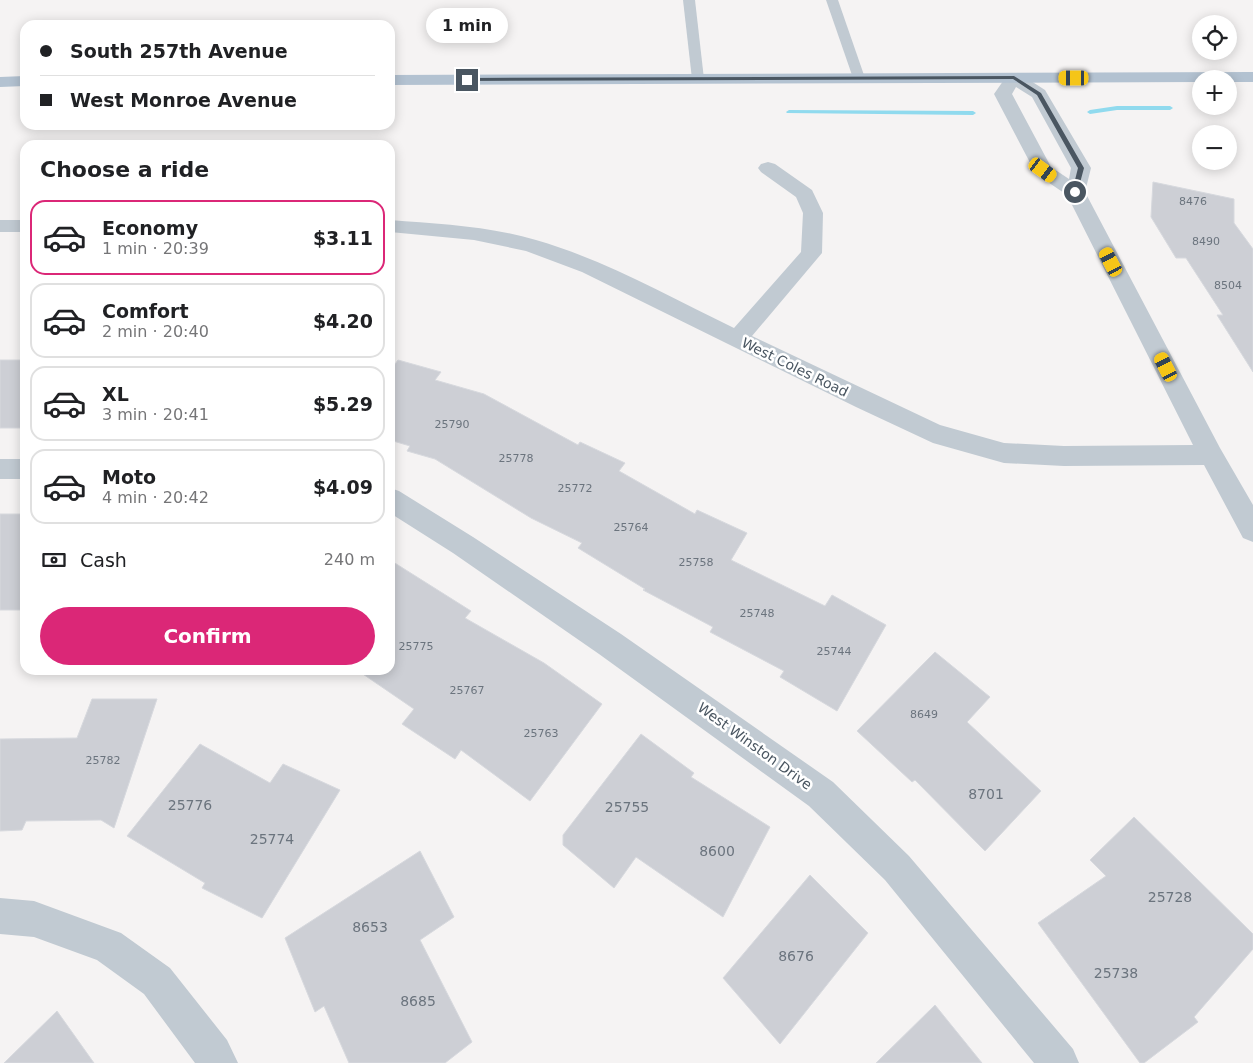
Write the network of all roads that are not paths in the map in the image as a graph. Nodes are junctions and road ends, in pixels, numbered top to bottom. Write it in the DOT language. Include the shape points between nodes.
graph roads {
  1 [pos="689,0"];
  2 [pos="832,0"];
  3 [pos="1253,77"];
  4 [pos="859,78"];
  5 [pos="1014,78"];
  6 [pos="698,79"];
  7 [pos="395,80"];
  8 [pos="20,81"];
  9 [pos="0,82"];
  10 [pos="768,168"];
  11 [pos="1075,192"];
  12 [pos="0,226"];
  13 [pos="20,226"];
  14 [pos="395,226"];
  15 [pos="738,338"];
  16 [pos="1211,455"];
  17 [pos="0,469"];
  18 [pos="20,469"];
  19 [pos="395,502"];
  20 [pos="1253,530"];
  21 [pos="0,916"];
  22 [pos="216,1058"];
  23 [pos="1059,1063"];
  1 -- 6 [label="lane"];
  2 -- 4 [label="lane"];
  3 -- 5 [label="main road"];
  4 -- 5 [label="main road"];
  4 -- 6 [label="main road"];
  5 -- 11 [label="street" via="1039,94 1081,168"];
  5 -- 11 [label="street" via="1003,94 1043,170"];
  6 -- 7 [label="main road"];
  8 -- 9 [label="main road"];
  10 -- 15 [label="street" via="805,194 813,213 811,252"];
  11 -- 16 [label="street"];
  12 -- 13 [label="street"];
  14 -- 15 [label="street, West Coles Road" via="474,233 531,245 590,267"];
  15 -- 16 [label="street, West Coles Road" via="933,432 1004,453"];
  16 -- 20 [label="street"];
  17 -- 18 [label="street"];
  19 -- 23 [label="street, West Winston Drive" via="610,644 820,794 897,868"];
  21 -- 22 [label="street" via="34,919 108,946 157,981"];
}
